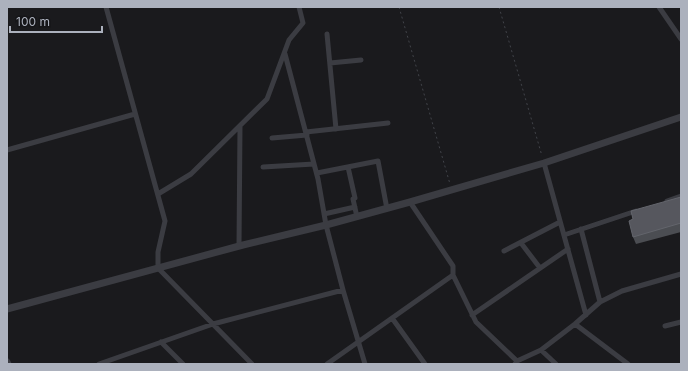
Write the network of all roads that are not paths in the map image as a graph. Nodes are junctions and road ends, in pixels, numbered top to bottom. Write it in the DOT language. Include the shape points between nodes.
graph roads {
  1 [pos="106,7"];
  2 [pos="299,7"];
  3 [pos="659,7"];
  4 [pos="327,34"];
  5 [pos="681,39"];
  6 [pos="285,54"];
  7 [pos="361,60"];
  8 [pos="330,63"];
  9 [pos="135,114"];
  10 [pos="681,117"];
  11 [pos="388,124"];
  12 [pos="240,126"];
  13 [pos="336,129"];
  14 [pos="306,134"];
  15 [pos="272,138"];
  16 [pos="7,150"];
  17 [pos="544,163"];
  18 [pos="314,164"];
  19 [pos="263,167"];
  20 [pos="348,167"];
  21 [pos="317,173"];
  22 [pos="158,194"];
  23 [pos="681,196"];
  24 [pos="410,202"];
  25 [pos="660,204"];
  26 [pos="355,207"];
  27 [pos="645,208"];
  28 [pos="387,209"];
  29 [pos="324,214"];
  30 [pos="357,217"];
  31 [pos="560,222"];
  32 [pos="326,225"];
  33 [pos="581,229"];
  34 [pos="564,235"];
  35 [pos="521,243"];
  36 [pos="239,246"];
  37 [pos="568,249"];
  38 [pos="504,251"];
  39 [pos="158,268"];
  40 [pos="540,268"];
  41 [pos="681,274"];
  42 [pos="453,275"];
  43 [pos="343,290"];
  44 [pos="600,302"];
  45 [pos="7,309"];
  46 [pos="472,315"];
  47 [pos="586,315"];
  48 [pos="392,318"];
  49 [pos="681,322"];
  50 [pos="213,324"];
  51 [pos="575,324"];
  52 [pos="665,326"];
  53 [pos="161,342"];
  54 [pos="359,342"];
  55 [pos="541,350"];
  56 [pos="516,362"];
  57 [pos="99,364"];
  58 [pos="183,364"];
  59 [pos="252,364"];
  60 [pos="327,364"];
  61 [pos="365,364"];
  62 [pos="426,364"];
  63 [pos="556,364"];
  64 [pos="628,364"];
  1 -- 9 [label="street"];
  2 -- 6 [label="street" via="303,23 289,40"];
  3 -- 5 [label="street"];
  4 -- 8 [label="street"];
  6 -- 12 [label="street" via="267,99"];
  6 -- 14 [label="street"];
  7 -- 8 [label="street"];
  8 -- 13 [label="street"];
  9 -- 16 [label="street"];
  9 -- 22 [label="street"];
  10 -- 17 [label="street"];
  11 -- 13 [label="street"];
  12 -- 22 [label="street" via="191,174"];
  12 -- 36 [label="street"];
  13 -- 14 [label="street"];
  14 -- 15 [label="street"];
  14 -- 18 [label="street"];
  17 -- 24 [label="street"];
  17 -- 31 [label="street"];
  18 -- 19 [label="street"];
  18 -- 21 [label="street"];
  20 -- 21 [label="street"];
  20 -- 26 [label="street"];
  20 -- 28 [label="street" via="378,161"];
  21 -- 29 [label="street"];
  22 -- 39 [label="street" via="166,221 158,252"];
  23 -- 25 [label="street"];
  24 -- 28 [label="street"];
  24 -- 42 [label="street" via="453,266"];
  26 -- 29 [label="street"];
  26 -- 30 [label="street"];
  27 -- 33 [label="street"];
  28 -- 30 [label="street"];
  29 -- 32 [label="street"];
  30 -- 32 [label="street"];
  31 -- 34 [label="street"];
  31 -- 35 [label="street"];
  32 -- 36 [label="street"];
  32 -- 43 [label="street"];
  33 -- 34 [label="street"];
  33 -- 44 [label="street"];
  34 -- 37 [label="street"];
  35 -- 38 [label="street"];
  35 -- 40 [label="street"];
  36 -- 39 [label="street"];
  37 -- 40 [label="street"];
  37 -- 47 [label="street"];
  39 -- 45 [label="street"];
  39 -- 50 [label="street"];
  40 -- 46 [label="street"];
  41 -- 44 [label="street" via="622,291"];
  42 -- 46 [label="street"];
  42 -- 48 [label="street"];
  43 -- 50 [label="street"];
  43 -- 54 [label="street"];
  44 -- 47 [label="street"];
  46 -- 56 [label="street"];
  47 -- 51 [label="street"];
  48 -- 54 [label="street"];
  48 -- 62 [label="street"];
  49 -- 52 [label="street"];
  50 -- 53 [label="street"];
  50 -- 59 [label="street"];
  51 -- 55 [label="street"];
  51 -- 64 [label="street"];
  53 -- 57 [label="street"];
  53 -- 58 [label="street"];
  54 -- 60 [label="street"];
  54 -- 61 [label="street"];
  55 -- 56 [label="street"];
  55 -- 63 [label="street"];
}
